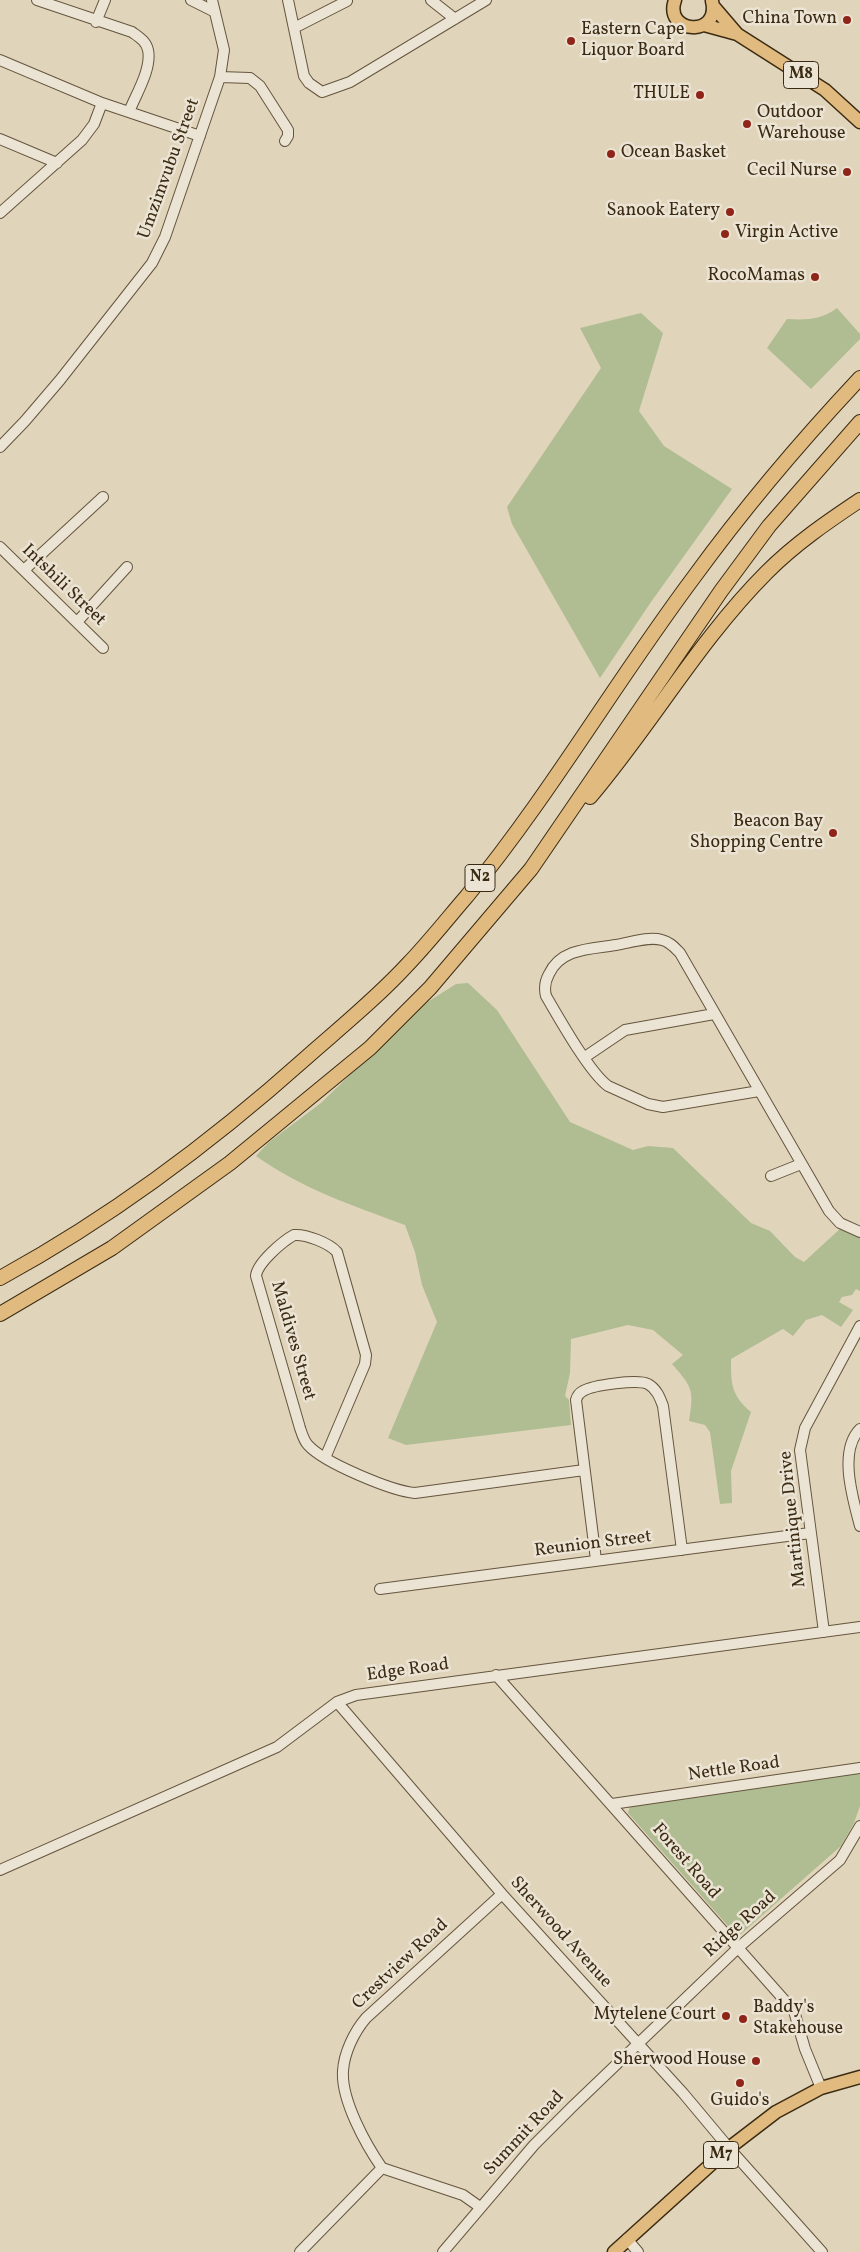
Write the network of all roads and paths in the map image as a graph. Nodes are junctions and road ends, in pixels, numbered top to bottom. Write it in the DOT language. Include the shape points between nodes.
graph roads {
  1 [pos="37,0"];
  2 [pos="105,0"];
  3 [pos="192,0"];
  4 [pos="212,0"];
  5 [pos="288,0"];
  6 [pos="431,0"];
  7 [pos="486,0"];
  8 [pos="347,1"];
  9 [pos="673,1"];
  10 [pos="712,3"];
  11 [pos="215,12"];
  12 [pos="455,19"];
  13 [pos="96,22"];
  14 [pos="704,25"];
  15 [pos="294,28"];
  16 [pos="737,34"];
  17 [pos="0,60"];
  18 [pos="220,77"];
  19 [pos="102,103"];
  20 [pos="130,112"];
  21 [pos="860,122"];
  22 [pos="200,136"];
  23 [pos="0,138"];
  24 [pos="285,141"];
  25 [pos="57,163"];
  26 [pos="0,213"];
  27 [pos="860,378"];
  28 [pos="860,422"];
  29 [pos="0,447"];
  30 [pos="103,497"];
  31 [pos="860,500"];
  32 [pos="0,547"];
  33 [pos="127,567"];
  34 [pos="24,570"];
  35 [pos="77,622"];
  36 [pos="103,648"];
  37 [pos="571,814"];
  38 [pos="714,1014"];
  39 [pos="585,1057"];
  40 [pos="759,1091"];
  41 [pos="801,1164"];
  42 [pos="771,1176"];
  43 [pos="860,1232"];
  44 [pos="0,1278"];
  45 [pos="0,1314"];
  46 [pos="860,1326"];
  47 [pos="860,1429"];
  48 [pos="325,1458"];
  49 [pos="584,1470"];
  50 [pos="860,1526"];
  51 [pos="810,1534"];
  52 [pos="682,1550"];
  53 [pos="596,1560"];
  54 [pos="380,1589"];
  55 [pos="860,1627"];
  56 [pos="824,1632"];
  57 [pos="496,1675"];
  58 [pos="337,1702"];
  59 [pos="860,1768"];
  60 [pos="612,1804"];
  61 [pos="860,1826"];
  62 [pos="0,1870"];
  63 [pos="502,1894"];
  64 [pos="738,1947"];
  65 [pos="636,2044"];
  66 [pos="860,2078"];
  67 [pos="821,2088"];
  68 [pos="729,2148"];
  69 [pos="382,2168"];
  70 [pos="480,2207"];
  71 [pos="627,2239"];
  72 [pos="300,2252"];
  73 [pos="442,2252"];
  74 [pos="614,2252"];
  75 [pos="638,2252"];
  76 [pos="822,2252"];
  1 -- 13 [label="street"];
  2 -- 13 [label="street"];
  3 -- 11 [label="street"];
  4 -- 11 [label="street, Umzimvubu Street"];
  5 -- 15 [label="street"];
  6 -- 12 [label="street"];
  7 -- 12 [label="street"];
  8 -- 15 [label="street"];
  9 -- 14 [label="main road" via="675,16 683,25 694,28"];
  10 -- 14 [label="main road" via="711,17"];
  10 -- 16 [label="main road, M8"];
  11 -- 18 [label="street, Umzimvubu Street" via="224,50"];
  12 -- 15 [label="street" via="350,82 326,92 317,90 304,76"];
  13 -- 20 [label="street" via="132,32 143,40 148,50 147,67"];
  14 -- 16 [label="main road, M8"];
  16 -- 21 [label="main road, M8" via="825,90"];
  17 -- 19 [label="street"];
  18 -- 22 [label="street, Umzimvubu Street"];
  18 -- 24 [label="street" via="250,78 260,86 288,130"];
  19 -- 20 [label="street"];
  19 -- 25 [label="street" via="94,124 82,140"];
  20 -- 22 [label="street"];
  22 -- 29 [label="street, Umzimvubu Street" via="165,236 152,263 60,380"];
  23 -- 25 [label="street"];
  25 -- 26 [label="street"];
  27 -- 44 [label="highway, N2" via="800,442 693,577 508,843 409,964 272,1088 187,1158 113,1210"];
  28 -- 37 [label="highway, N2" via="770,526 721,591 615,744"];
  30 -- 34 [label="street"];
  31 -- 37 [label="highway" via="794,546 748,592 692,660 603,781"];
  32 -- 34 [label="street, Intshili Street"];
  33 -- 35 [label="street"];
  34 -- 35 [label="street, Intshili Street"];
  35 -- 36 [label="street, Intshili Street"];
  37 -- 45 [label="highway, N2" via="490,920 430,988 370,1048 230,1163 153,1220 96,1258"];
  38 -- 39 [label="street" via="625,1030"];
  38 -- 39 [label="street" via="680,953 664,940 569,953 551,968 544,990"];
  38 -- 40 [label="street"];
  39 -- 40 [label="street" via="602,1082 655,1106"];
  40 -- 41 [label="street"];
  41 -- 42 [label="street"];
  41 -- 43 [label="street" via="836,1220"];
  46 -- 51 [label="street, Martinique Drive" via="803,1434 800,1454"];
  47 -- 50 [label="street" via="853,1438 847,1462"];
  48 -- 48 [label="street, Maldives Street" via="310,1447 303,1436 256,1276 262,1262 294,1235 310,1238 337,1252 366,1355"];
  48 -- 49 [label="street, Maldives Street" via="390,1488 415,1493"];
  49 -- 52 [label="street" via="577,1396 586,1389 613,1385 639,1382 652,1387 665,1414"];
  49 -- 53 [label="street"];
  51 -- 52 [label="street, Reunion Street"];
  51 -- 56 [label="street, Martinique Drive"];
  52 -- 53 [label="street, Reunion Street"];
  53 -- 54 [label="street, Reunion Street"];
  55 -- 56 [label="street, Edge Road"];
  56 -- 57 [label="street, Edge Road"];
  57 -- 58 [label="street, Edge Road" via="356,1695"];
  57 -- 60 [label="street, Forest Road"];
  58 -- 62 [label="street, Edge Road" via="277,1747"];
  58 -- 63 [label="street, Sherwood Avenue"];
  59 -- 60 [label="street, Nettle Road"];
  60 -- 64 [label="street, Forest Road"];
  61 -- 64 [label="street, Ridge Road" via="840,1860"];
  63 -- 65 [label="street, Sherwood Avenue"];
  63 -- 69 [label="street, Crestview Road" via="366,2018 354,2035 345,2062 344,2082 360,2130"];
  64 -- 65 [label="street, Ridge Road"];
  64 -- 67 [label="street, Forest Road" via="794,2011"];
  65 -- 68 [label="street, Sherwood Avenue"];
  65 -- 70 [label="street, Summit Road" via="534,2146"];
  66 -- 67 [label="main road, M7"];
  67 -- 68 [label="main road, M7" via="776,2112"];
  68 -- 71 [label="main road, M7"];
  68 -- 76 [label="street, Sherwood Avenue"];
  69 -- 70 [label="street" via="463,2195"];
  69 -- 72 [label="street"];
  70 -- 73 [label="street, Summit Road"];
  71 -- 74 [label="main road, M7"];
  71 -- 75 [label="street"];
}
